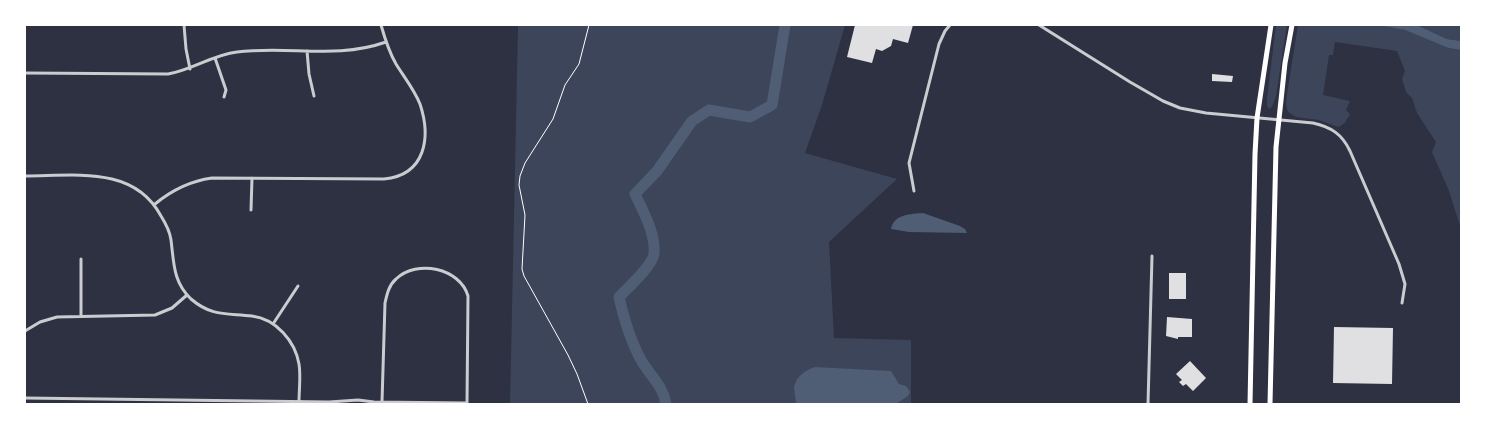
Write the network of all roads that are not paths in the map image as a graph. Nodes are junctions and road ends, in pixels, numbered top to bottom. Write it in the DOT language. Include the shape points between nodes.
graph roads {
  1 [pos="184,25"];
  2 [pos="381,25"];
  3 [pos="950,25"];
  4 [pos="1038,25"];
  5 [pos="1272,25"];
  6 [pos="1292,25"];
  7 [pos="386,42"];
  8 [pos="308,51"];
  9 [pos="215,58"];
  10 [pos="190,69"];
  11 [pos="25,73"];
  12 [pos="314,96"];
  13 [pos="224,97"];
  14 [pos="1258,118"];
  15 [pos="1278,119"];
  16 [pos="25,176"];
  17 [pos="252,178"];
  18 [pos="914,191"];
  19 [pos="154,204"];
  20 [pos="251,210"];
  21 [pos="1152,256"];
  22 [pos="81,259"];
  23 [pos="298,286"];
  24 [pos="187,295"];
  25 [pos="1402,303"];
  26 [pos="81,316"];
  27 [pos="273,324"];
  28 [pos="25,331"];
  29 [pos="25,398"];
  30 [pos="299,402"];
  31 [pos="382,402"];
  32 [pos="232,403"];
  33 [pos="467,403"];
  34 [pos="1148,404"];
  35 [pos="1250,404"];
  36 [pos="1270,404"];
  1 -- 10 [label="street"];
  2 -- 7 [label="street"];
  3 -- 18 [label="street" via="939,44 910,163"];
  4 -- 14 [label="street" via="1163,101 1198,112"];
  5 -- 14 [label="main road"];
  6 -- 15 [label="main road"];
  7 -- 8 [label="street" via="352,50"];
  7 -- 17 [label="street" via="419,102 423,117 425,139 416,165 393,178"];
  8 -- 9 [label="street" via="239,51"];
  8 -- 12 [label="street"];
  9 -- 10 [label="street"];
  9 -- 13 [label="street" via="226,90"];
  10 -- 11 [label="street" via="160,75"];
  14 -- 15 [label="street"];
  14 -- 35 [label="main road"];
  15 -- 25 [label="street" via="1323,125 1346,141 1399,264 1405,284"];
  15 -- 36 [label="main road"];
  16 -- 19 [label="street" via="108,177 138,189"];
  17 -- 19 [label="street" via="221,177 191,182"];
  17 -- 20 [label="street"];
  19 -- 24 [label="street" via="170,234 175,276"];
  21 -- 34 [label="street"];
  22 -- 26 [label="street"];
  23 -- 27 [label="street"];
  24 -- 26 [label="street" via="172,308 155,315"];
  24 -- 27 [label="street" via="217,314 253,316"];
  26 -- 28 [label="street" via="48,319"];
  27 -- 30 [label="street" via="289,340 297,356"];
  29 -- 32 [label="street"];
  30 -- 31 [label="street"];
  30 -- 32 [label="street"];
  31 -- 33 [label="street"];
  31 -- 33 [label="street" via="386,294 396,279 411,270 420,269 452,274 467,292"];
}
